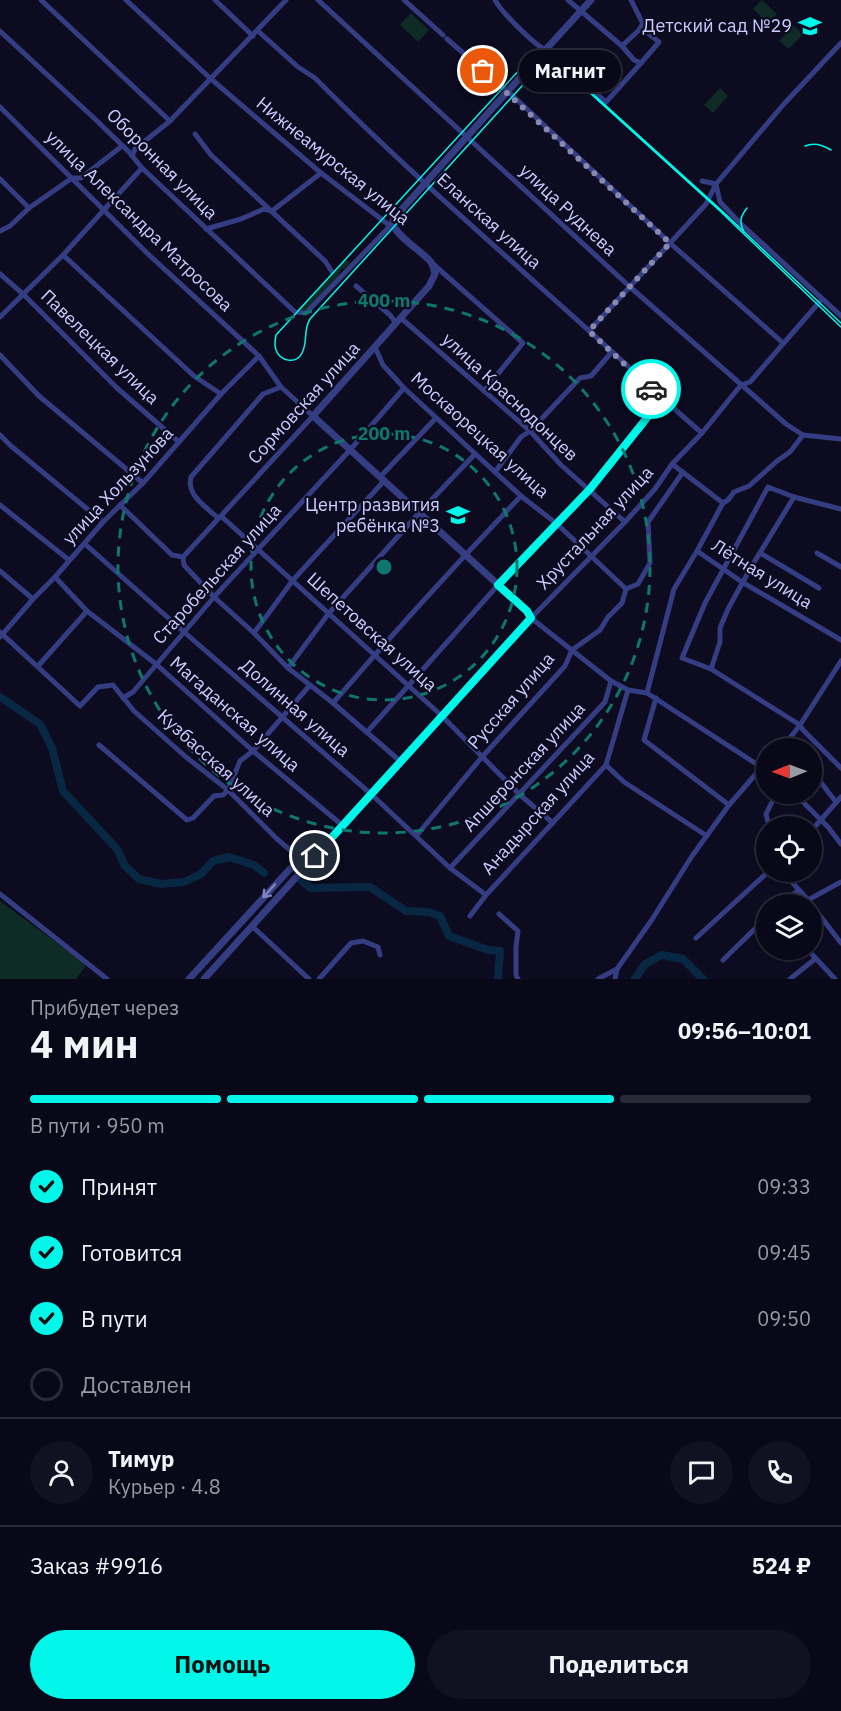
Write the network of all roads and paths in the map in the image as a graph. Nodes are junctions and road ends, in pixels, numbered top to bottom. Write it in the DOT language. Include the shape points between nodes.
graph roads {
  1 [pos="40,0"];
  2 [pos="126,0"];
  3 [pos="215,0"];
  4 [pos="286,0"];
  5 [pos="318,0"];
  6 [pos="404,0"];
  7 [pos="495,0"];
  8 [pos="568,0"];
  9 [pos="591,0"];
  10 [pos="631,0"];
  11 [pos="581,11"];
  12 [pos="643,24"];
  13 [pos="0,31"];
  14 [pos="255,34"];
  15 [pos="841,44"];
  16 [pos="622,46"];
  17 [pos="545,50"];
  18 [pos="641,63"];
  19 [pos="211,80"];
  20 [pos="507,92"];
  21 [pos="0,107"];
  22 [pos="170,121"];
  23 [pos="195,134"];
  24 [pos="466,137"];
  25 [pos="122,146"];
  26 [pos="132,156"];
  27 [pos="142,168"];
  28 [pos="321,172"];
  29 [pos="72,178"];
  30 [pos="0,179"];
  31 [pos="702,181"];
  32 [pos="425,184"];
  33 [pos="716,184"];
  34 [pos="29,208"];
  35 [pos="105,209"];
  36 [pos="272,211"];
  37 [pos="392,224"];
  38 [pos="206,229"];
  39 [pos="0,231"];
  40 [pos="670,243"];
  41 [pos="63,255"];
  42 [pos="432,262"];
  43 [pos="332,272"];
  44 [pos="0,274"];
  45 [pos="356,286"];
  46 [pos="629,286"];
  47 [pos="23,294"];
  48 [pos="822,299"];
  49 [pos="841,316"];
  50 [pos="0,317"];
  51 [pos="399,320"];
  52 [pos="589,331"];
  53 [pos="783,343"];
  54 [pos="375,347"];
  55 [pos="608,348"];
  56 [pos="0,355"];
  57 [pos="259,356"];
  58 [pos="741,385"];
  59 [pos="281,387"];
  60 [pos="404,388"];
  61 [pos="484,391"];
  62 [pos="221,394"];
  63 [pos="662,399"];
  64 [pos="313,416"];
  65 [pos="436,418"];
  66 [pos="530,431"];
  67 [pos="702,433"];
  68 [pos="0,435"];
  69 [pos="803,435"];
  70 [pos="841,438"];
  71 [pos="179,442"];
  72 [pos="350,450"];
  73 [pos="475,454"];
  74 [pos="672,464"];
  75 [pos="495,472"];
  76 [pos="684,472"];
  77 [pos="382,479"];
  78 [pos="143,483"];
  79 [pos="590,489"];
  80 [pos="521,496"];
  81 [pos="794,497"];
  82 [pos="723,503"];
  83 [pos="0,505"];
  84 [pos="120,505"];
  85 [pos="841,509"];
  86 [pos="419,513"];
  87 [pos="220,517"];
  88 [pos="103,522"];
  89 [pos="625,522"];
  90 [pos="556,524"];
  91 [pos="85,544"];
  92 [pos="259,550"];
  93 [pos="697,551"];
  94 [pos="760,553"];
  95 [pos="817,553"];
  96 [pos="465,555"];
  97 [pos="591,556"];
  98 [pos="183,557"];
  99 [pos="69,561"];
  100 [pos="841,567"];
  101 [pos="723,568"];
  102 [pos="0,571"];
  103 [pos="55,577"];
  104 [pos="293,580"];
  105 [pos="742,582"];
  106 [pos="498,585"];
  107 [pos="819,588"];
  108 [pos="626,589"];
  109 [pos="214,597"];
  110 [pos="33,599"];
  111 [pos="87,611"];
  112 [pos="329,613"];
  113 [pos="531,618"];
  114 [pos="184,632"];
  115 [pos="254,633"];
  116 [pos="1,634"];
  117 [pos="841,640"];
  118 [pos="572,650"];
  119 [pos="374,656"];
  120 [pos="841,661"];
  121 [pos="156,664"];
  122 [pos="38,666"];
  123 [pos="288,668"];
  124 [pos="711,669"];
  125 [pos="611,681"];
  126 [pos="310,685"];
  127 [pos="408,685"];
  128 [pos="628,690"];
  129 [pos="647,693"];
  130 [pos="123,698"];
  131 [pos="656,698"];
  132 [pos="333,703"];
  133 [pos="282,716"];
  134 [pos="442,716"];
  135 [pos="800,725"];
  136 [pos="367,732"];
  137 [pos="792,738"];
  138 [pos="99,745"];
  139 [pos="253,751"];
  140 [pos="482,757"];
  141 [pos="400,761"];
  142 [pos="756,761"];
  143 [pos="606,765"];
  144 [pos="841,768"];
  145 [pos="756,777"];
  146 [pos="822,782"];
  147 [pos="228,790"];
  148 [pos="371,794"];
  149 [pos="519,794"];
  150 [pos="839,800"];
  151 [pos="805,804"];
  152 [pos="729,806"];
  153 [pos="818,816"];
  154 [pos="822,820"];
  155 [pos="553,823"];
  156 [pos="342,825"];
  157 [pos="417,835"];
  158 [pos="706,836"];
  159 [pos="841,844"];
  160 [pos="315,856"];
  161 [pos="302,860"];
  162 [pos="450,868"];
  163 [pos="757,882"];
  164 [pos="792,882"];
  165 [pos="841,882"];
  166 [pos="799,890"];
  167 [pos="0,894"];
  168 [pos="794,894"];
  169 [pos="803,894"];
  170 [pos="819,894"];
  171 [pos="486,895"];
  172 [pos="499,914"];
  173 [pos="470,916"];
  174 [pos="822,916"];
  175 [pos="252,926"];
  176 [pos="756,928"];
  177 [pos="838,934"];
  178 [pos="696,938"];
  179 [pos="841,943"];
  180 [pos="380,956"];
  181 [pos="723,960"];
  182 [pos="814,960"];
  183 [pos="816,960"];
  184 [pos="617,969"];
  185 [pos="107,979"];
  186 [pos="189,979"];
  187 [pos="204,979"];
  188 [pos="309,979"];
  189 [pos="320,979"];
  190 [pos="518,979"];
  191 [pos="598,979"];
  192 [pos="615,979"];
  193 [pos="790,979"];
  194 [pos="835,979"];
  1 -- 22 [label="street"];
  2 -- 19 [label="street, Нижнеамурская улица"];
  3 -- 14 [label="street, Еланская улица"];
  4 -- 14 [label="street"];
  5 -- 24 [label="street, улица Руднева"];
  6 -- 20 [label="street"];
  7 -- 17 [label="street"];
  8 -- 11 [label="street"];
  9 -- 11 [label="street"];
  10 -- 12 [label="street"];
  11 -- 16 [label="street"];
  11 -- 17 [label="street"];
  12 -- 16 [label="street"];
  12 -- 18 [label="street" via="659,42"];
  13 -- 25 [label="street, Оборонная улица"];
  14 -- 19 [label="street"];
  14 -- 32 [label="street, Еланская улица" via="315,78"];
  15 -- 33 [label="street"];
  16 -- 18 [label="street"];
  17 -- 18 [label="street" via="606,102"];
  17 -- 20 [label="street"];
  19 -- 22 [label="street"];
  19 -- 28 [label="street, Нижнеамурская улица"];
  20 -- 24 [label="street"];
  20 -- 40 [label="street"];
  21 -- 29 [label="street, улица Александра Матросова"];
  22 -- 26 [label="street" via="135,149"];
  23 -- 36 [label="street" via="211,155"];
  24 -- 32 [label="street"];
  24 -- 46 [label="street, улица Руднева"];
  25 -- 26 [label="street, Оборонная улица"];
  25 -- 29 [label="street" via="81,178"];
  26 -- 27 [label="street, Оборонная улица"];
  27 -- 35 [label="street"];
  27 -- 38 [label="street, Оборонная улица"];
  28 -- 36 [label="street"];
  28 -- 37 [label="street, Нижнеамурская улица" via="385,223"];
  29 -- 34 [label="street"];
  29 -- 35 [label="street, улица Александра Матросова"];
  30 -- 34 [label="street"];
  31 -- 33 [label="street"];
  32 -- 37 [label="street" via="398,212"];
  32 -- 52 [label="street, Еланская улица"];
  33 -- 40 [label="street" via="706,204"];
  33 -- 48 [label="street" via="720,202"];
  34 -- 39 [label="street"];
  35 -- 41 [label="street"];
  35 -- 57 [label="street, улица Александра Матросова"];
  36 -- 38 [label="street" via="264,209"];
  36 -- 43 [label="street"];
  37 -- 38 [label="street, Оборонная улица" via="306,313 295,312"];
  37 -- 42 [label="street, Нижнеамурская улица"];
  40 -- 46 [label="street"];
  40 -- 53 [label="street"];
  41 -- 47 [label="street"];
  41 -- 62 [label="street" via="194,376"];
  42 -- 51 [label="street, Сормовская улица" via="435,274 429,286"];
  42 -- 61 [label="street, Нижнеамурская улица" via="523,343"];
  44 -- 47 [label="street, Павелецкая улица"];
  45 -- 51 [label="street, улица Краснодонцев"];
  46 -- 52 [label="street"];
  46 -- 58 [label="street, улица Руднева"];
  47 -- 50 [label="street"];
  47 -- 71 [label="street, Павелецкая улица" via="117,388"];
  48 -- 49 [label="street"];
  48 -- 53 [label="street, Хрустальная улица"];
  51 -- 54 [label="street, Сормовская улица"];
  51 -- 61 [label="street, улица Краснодонцев"];
  52 -- 55 [label="street, Еланская улица"];
  53 -- 58 [label="street, Хрустальная улица" via="750,382"];
  54 -- 60 [label="street, Москворецкая улица" via="383,365"];
  54 -- 64 [label="street, Сормовская улица"];
  55 -- 63 [label="street, Еланская улица"];
  55 -- 66 [label="street" via="610,354 591,376 580,378"];
  56 -- 78 [label="street" via="39,396"];
  57 -- 59 [label="street, улица Александра Матросова"];
  57 -- 62 [label="street, улица Хользунова"];
  58 -- 67 [label="street, Хрустальная улица"];
  58 -- 69 [label="street, улица Руднева"];
  59 -- 64 [label="street, улица Александра Матросова"];
  59 -- 87 [label="street, Шепетовская улица" via="263,394 191,477 194,495"];
  60 -- 65 [label="street, Москворецкая улица"];
  60 -- 72 [label="street, Старобельская улица"];
  61 -- 66 [label="street, улица Краснодонцев"];
  62 -- 71 [label="street, улица Хользунова"];
  63 -- 67 [label="street, Еланская улица"];
  63 -- 79 [label="street"];
  64 -- 72 [label="street"];
  64 -- 87 [label="street, Сормовская улица"];
  65 -- 73 [label="street, Москворецкая улица"];
  65 -- 77 [label="street"];
  66 -- 75 [label="street"];
  66 -- 79 [label="street, улица Краснодонцев"];
  67 -- 74 [label="street, Хрустальная улица"];
  68 -- 88 [label="street"];
  69 -- 70 [label="street"];
  69 -- 82 [label="street" via="790,452"];
  71 -- 78 [label="street, улица Хользунова"];
  72 -- 77 [label="street"];
  72 -- 92 [label="street, Старобельская улица"];
  73 -- 75 [label="street, Москворецкая улица"];
  73 -- 86 [label="street"];
  74 -- 76 [label="street"];
  74 -- 89 [label="street, Хрустальная улица"];
  75 -- 80 [label="street, Москворецкая улица"];
  76 -- 82 [label="street"];
  76 -- 108 [label="street, Русская улица" via="648,522 650,563 638,584"];
  77 -- 86 [label="street"];
  77 -- 104 [label="street"];
  78 -- 84 [label="street, улица Хользунова"];
  79 -- 89 [label="street, улица Краснодонцев"];
  79 -- 90 [label="street"];
  80 -- 90 [label="street, Москворецкая улица"];
  80 -- 96 [label="street"];
  81 -- 85 [label="street"];
  81 -- 94 [label="street"];
  81 -- 101 [label="street" via="768,487"];
  82 -- 93 [label="street"];
  83 -- 99 [label="street"];
  84 -- 88 [label="street, улица Хользунова"];
  84 -- 98 [label="street" via="172,555"];
  86 -- 96 [label="street"];
  86 -- 112 [label="street"];
  87 -- 92 [label="street, Шепетовская улица"];
  87 -- 98 [label="street, Сормовская улица"];
  88 -- 91 [label="street, улица Хользунова"];
  89 -- 97 [label="street, Хрустальная улица"];
  90 -- 97 [label="street, Москворецкая улица"];
  90 -- 106 [label="street"];
  91 -- 99 [label="street, улица Хользунова"];
  91 -- 114 [label="street, Долинная улица"];
  92 -- 104 [label="street, Шепетовская улица"];
  92 -- 109 [label="street, Старобельская улица"];
  93 -- 101 [label="street, Лётная улица"];
  93 -- 129 [label="street" via="674,589"];
  94 -- 105 [label="street"];
  94 -- 107 [label="street"];
  95 -- 100 [label="street"];
  96 -- 106 [label="street"];
  96 -- 119 [label="street"];
  97 -- 108 [label="street, Москворецкая улица"];
  97 -- 113 [label="street, Хрустальная улица"];
  98 -- 109 [label="street" via="184,566"];
  99 -- 103 [label="street, улица Хользунова"];
  101 -- 105 [label="street, Лётная улица"];
  101 -- 124 [label="street" via="682,658"];
  102 -- 110 [label="street"];
  103 -- 110 [label="street, улица Хользунова"];
  103 -- 111 [label="street, Магаданская улица"];
  104 -- 112 [label="street, Шепетовская улица"];
  104 -- 115 [label="street"];
  105 -- 117 [label="street, Лётная улица"];
  105 -- 124 [label="street" via="720,628 720,642"];
  106 -- 113 [label="street"];
  106 -- 127 [label="street"];
  108 -- 118 [label="street, Русская улица" via="622,603 600,630"];
  109 -- 114 [label="street, Старобельская улица"];
  109 -- 115 [label="street"];
  110 -- 116 [label="street, улица Хользунова"];
  111 -- 121 [label="street, Магаданская улица"];
  111 -- 122 [label="street"];
  112 -- 119 [label="street, Шепетовская улица"];
  112 -- 123 [label="street"];
  113 -- 118 [label="street"];
  113 -- 134 [label="street, Хрустальная улица"];
  114 -- 121 [label="street, Старобельская улица"];
  114 -- 133 [label="street, Долинная улица"];
  115 -- 123 [label="street"];
  116 -- 122 [label="street"];
  118 -- 125 [label="street"];
  118 -- 140 [label="street, Русская улица" via="565,666"];
  119 -- 127 [label="street, Шепетовская улица"];
  119 -- 132 [label="street"];
  120 -- 135 [label="street"];
  121 -- 130 [label="street, Старобельская улица" via="134,692"];
  121 -- 139 [label="street, Магаданская улица"];
  122 -- 130 [label="street, Кузбасская улица" via="80,706 98,687 113,685"];
  123 -- 126 [label="street"];
  124 -- 135 [label="street"];
  125 -- 128 [label="street"];
  125 -- 149 [label="street, Апшеронская улица" via="604,702"];
  126 -- 132 [label="street"];
  126 -- 133 [label="street"];
  127 -- 134 [label="street, Шепетовская улица"];
  127 -- 136 [label="street"];
  128 -- 129 [label="street"];
  128 -- 143 [label="street, Анадырская улица"];
  129 -- 131 [label="street"];
  130 -- 147 [label="street, Кузбасская улица"];
  131 -- 142 [label="street"];
  131 -- 152 [label="street" via="644,740"];
  132 -- 136 [label="street"];
  133 -- 139 [label="street"];
  133 -- 148 [label="street, Долинная улица"];
  134 -- 140 [label="street, Шепетовская улица"];
  134 -- 141 [label="street, Хрустальная улица"];
  135 -- 137 [label="street"];
  135 -- 144 [label="street"];
  136 -- 141 [label="street"];
  138 -- 147 [label="street" via="188,820 214,796"];
  139 -- 147 [label="street" via="240,761"];
  139 -- 156 [label="street, Магаданская улица"];
  140 -- 149 [label="street, Шепетовская улица"];
  140 -- 157 [label="street, Русская улица"];
  141 -- 148 [label="street, Хрустальная улица"];
  143 -- 155 [label="street, Анадырская улица"];
  143 -- 158 [label="street" via="624,782"];
  145 -- 152 [label="street"];
  146 -- 150 [label="street"];
  147 -- 161 [label="street, Кузбасская улица"];
  148 -- 156 [label="street, Хрустальная улица"];
  148 -- 157 [label="street, Долинная улица"];
  149 -- 155 [label="street, Шепетовская улица"];
  149 -- 162 [label="street, Апшеронская улица"];
  150 -- 154 [label="street"];
  151 -- 153 [label="street"];
  152 -- 158 [label="street"];
  154 -- 159 [label="street"];
  155 -- 171 [label="street, Анадырская улица"];
  156 -- 160 [label="street, Хрустальная улица"];
  157 -- 162 [label="street, Долинная улица"];
  158 -- 184 [label="street"];
  160 -- 161 [label="street"];
  160 -- 175 [label="street, Хрустальная улица"];
  161 -- 186 [label="street, one-way" via="276,883"];
  162 -- 171 [label="street, Долинная улица"];
  163 -- 178 [label="street"];
  164 -- 166 [label="street"];
  165 -- 170 [label="street"];
  166 -- 168 [label="street"];
  166 -- 169 [label="street"];
  167 -- 185 [label="street"];
  171 -- 173 [label="street, Анадырская улица"];
  172 -- 190 [label="street" via="518,931"];
  174 -- 177 [label="street"];
  175 -- 187 [label="street, Хрустальная улица"];
  175 -- 188 [label="street"];
  176 -- 181 [label="street"];
  177 -- 179 [label="street"];
  180 -- 189 [label="street" via="378,947 363,941 351,943"];
  182 -- 193 [label="street"];
  183 -- 194 [label="street"];
  184 -- 191 [label="street"];
  184 -- 192 [label="street"];
}
